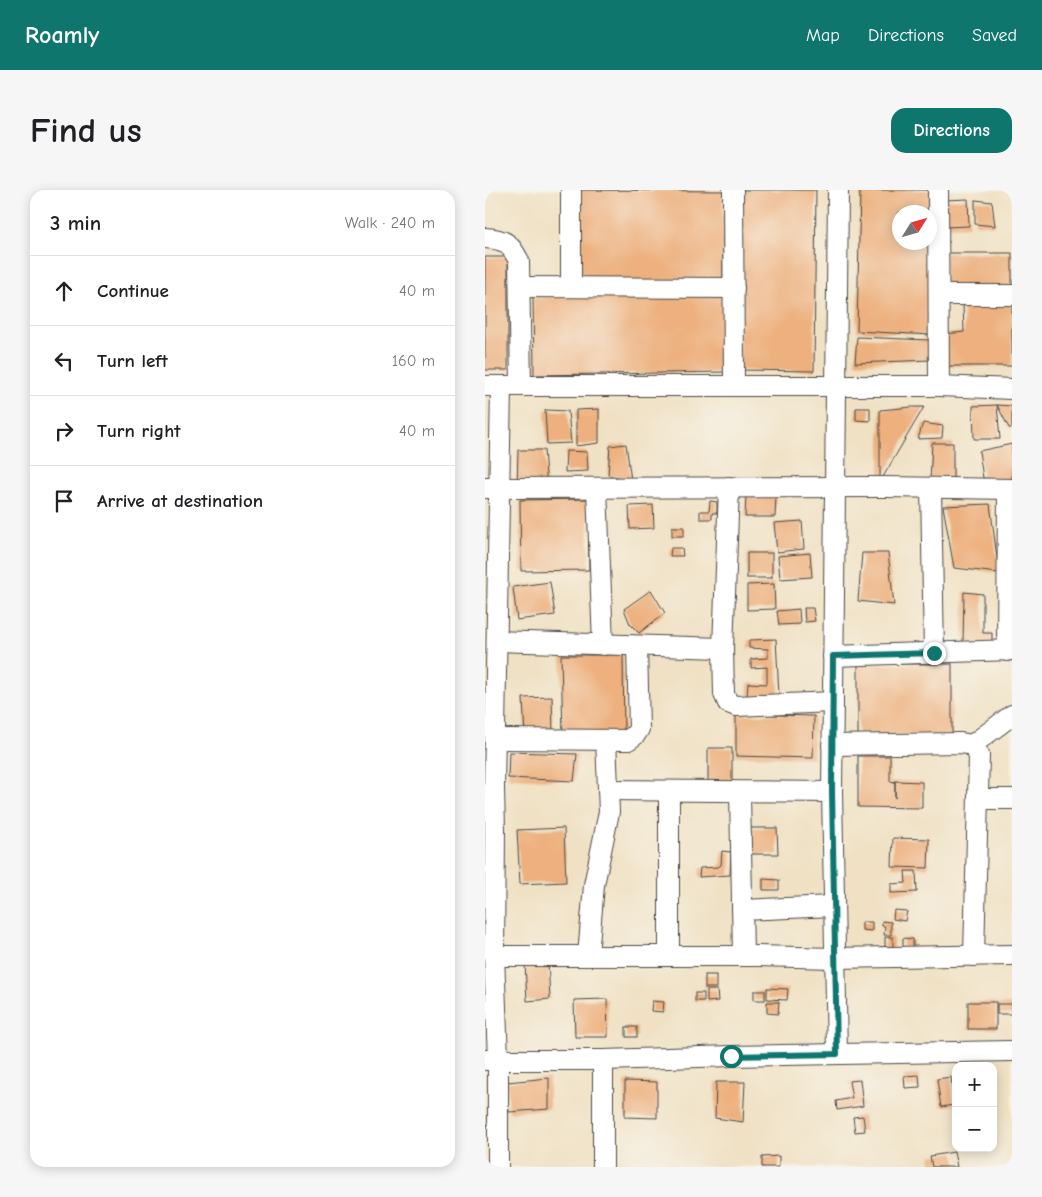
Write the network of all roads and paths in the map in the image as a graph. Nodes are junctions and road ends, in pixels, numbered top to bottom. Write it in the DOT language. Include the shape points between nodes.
graph roads {
  1 [pos="571,190"];
  2 [pos="733,190"];
  3 [pos="838,190"];
  4 [pos="938,190"];
  5 [pos="485,238"];
  6 [pos="520,287"];
  7 [pos="571,288"];
  8 [pos="734,288"];
  9 [pos="939,295"];
  10 [pos="1012,295"];
  11 [pos="493,386"];
  12 [pos="521,386"];
  13 [pos="735,386"];
  14 [pos="939,386"];
  15 [pos="836,387"];
  16 [pos="1012,388"];
  17 [pos="729,487"];
  18 [pos="835,487"];
  19 [pos="492,488"];
  20 [pos="597,488"];
  21 [pos="931,488"];
  22 [pos="1010,489"];
  23 [pos="497,641"];
  24 [pos="603,645"];
  25 [pos="637,646"];
  26 [pos="723,648"];
  27 [pos="1009,650"];
  28 [pos="934,653"];
  29 [pos="833,656"];
  30 [pos="491,697"];
  31 [pos="833,702"];
  32 [pos="1012,715"];
  33 [pos="495,739"];
  34 [pos="606,740"];
  35 [pos="972,744"];
  36 [pos="832,745"];
  37 [pos="489,788"];
  38 [pos="608,790"];
  39 [pos="669,791"];
  40 [pos="740,792"];
  41 [pos="832,792"];
  42 [pos="979,799"];
  43 [pos="1012,799"];
  44 [pos="833,906"];
  45 [pos="742,910"];
  46 [pos="491,950"];
  47 [pos="1012,955"];
  48 [pos="588,956"];
  49 [pos="669,956"];
  50 [pos="743,956"];
  51 [pos="974,956"];
  52 [pos="834,958"];
  53 [pos="1012,1051"];
  54 [pos="837,1054"];
  55 [pos="491,1060"];
  56 [pos="603,1060"];
  57 [pos="498,1167"];
  58 [pos="603,1167"];
  1 -- 7 [label="street"];
  2 -- 8 [label="street"];
  3 -- 15 [label="street"];
  4 -- 9 [label="street"];
  5 -- 6 [label="street" via="505,241 513,249 519,261"];
  6 -- 7 [label="street"];
  6 -- 12 [label="street"];
  7 -- 8 [label="street"];
  8 -- 13 [label="street"];
  9 -- 10 [label="street"];
  9 -- 14 [label="street"];
  11 -- 12 [label="street"];
  11 -- 19 [label="street"];
  12 -- 13 [label="street"];
  13 -- 15 [label="street"];
  14 -- 15 [label="street"];
  14 -- 16 [label="street"];
  15 -- 18 [label="street"];
  17 -- 18 [label="street"];
  17 -- 20 [label="street"];
  17 -- 26 [label="street"];
  18 -- 21 [label="street"];
  18 -- 29 [label="street"];
  19 -- 20 [label="street"];
  19 -- 23 [label="street"];
  20 -- 24 [label="street"];
  21 -- 22 [label="street"];
  21 -- 28 [label="street"];
  22 -- 27 [label="street"];
  23 -- 24 [label="street"];
  23 -- 30 [label="street"];
  24 -- 25 [label="street"];
  25 -- 26 [label="street"];
  25 -- 34 [label="street" via="639,729 628,740"];
  26 -- 31 [label="street" via="724,694 728,703 736,706"];
  27 -- 28 [label="street"];
  28 -- 29 [label="street"];
  29 -- 31 [label="street"];
  30 -- 33 [label="street"];
  31 -- 36 [label="street"];
  32 -- 35 [label="street"];
  33 -- 34 [label="street"];
  33 -- 37 [label="street"];
  34 -- 38 [label="street"];
  35 -- 36 [label="street"];
  35 -- 42 [label="street" via="979,755"];
  36 -- 41 [label="street"];
  37 -- 46 [label="street" via="495,830"];
  38 -- 39 [label="street"];
  38 -- 48 [label="street" via="609,812 594,884"];
  39 -- 40 [label="street"];
  39 -- 49 [label="street"];
  40 -- 41 [label="street"];
  40 -- 45 [label="street"];
  41 -- 44 [label="street"];
  42 -- 43 [label="street"];
  42 -- 51 [label="street"];
  44 -- 45 [label="street"];
  44 -- 52 [label="street"];
  45 -- 50 [label="street"];
  46 -- 48 [label="street"];
  46 -- 55 [label="street"];
  47 -- 51 [label="street"];
  48 -- 49 [label="street"];
  49 -- 50 [label="street"];
  50 -- 52 [label="street"];
  51 -- 52 [label="street"];
  52 -- 54 [label="street"];
  53 -- 54 [label="street"];
  54 -- 56 [label="street"];
  55 -- 56 [label="street"];
  55 -- 57 [label="street"];
  56 -- 58 [label="street"];
}
